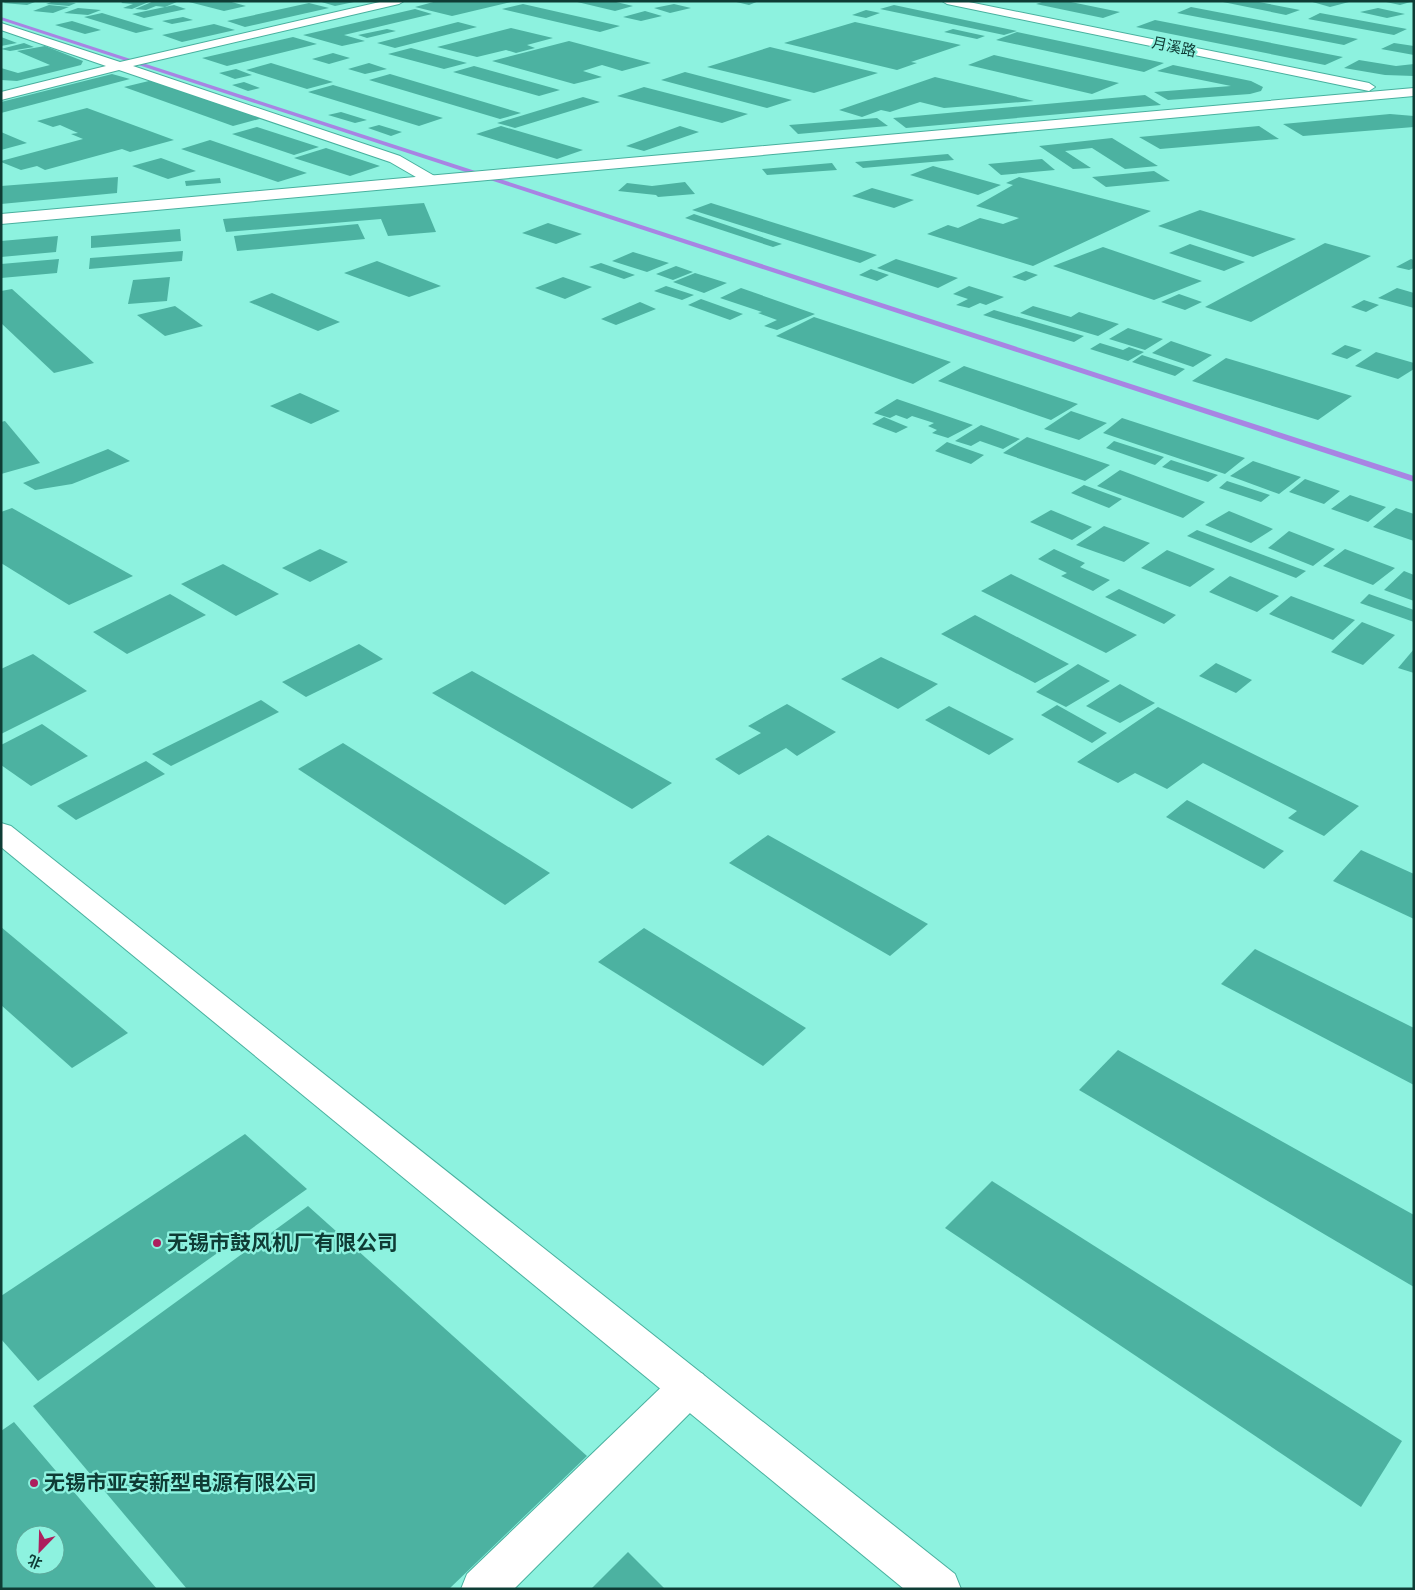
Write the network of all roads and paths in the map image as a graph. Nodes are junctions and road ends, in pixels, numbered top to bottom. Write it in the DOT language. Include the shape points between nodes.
graph roads {
  1 [pos="399,1"];
  2 [pos="947,1"];
  3 [pos="1,26"];
  4 [pos="124,65"];
  5 [pos="1409,94"];
  6 [pos="1,96"];
  7 [pos="432,181"];
  8 [pos="1,219"];
  9 [pos="1,832"];
  10 [pos="689,1387"];
  11 [pos="483,1589"];
  12 [pos="939,1589"];
  1 -- 4 [label="street"];
  2 -- 5 [label="street, 月溪路"];
  3 -- 4 [label="street"];
  4 -- 6 [label="street"];
  4 -- 7 [label="street" via="395,159"];
  5 -- 7 [label="street"];
  7 -- 8 [label="street"];
  9 -- 10 [label="street"];
  10 -- 11 [label="street"];
  10 -- 12 [label="street"];
}
